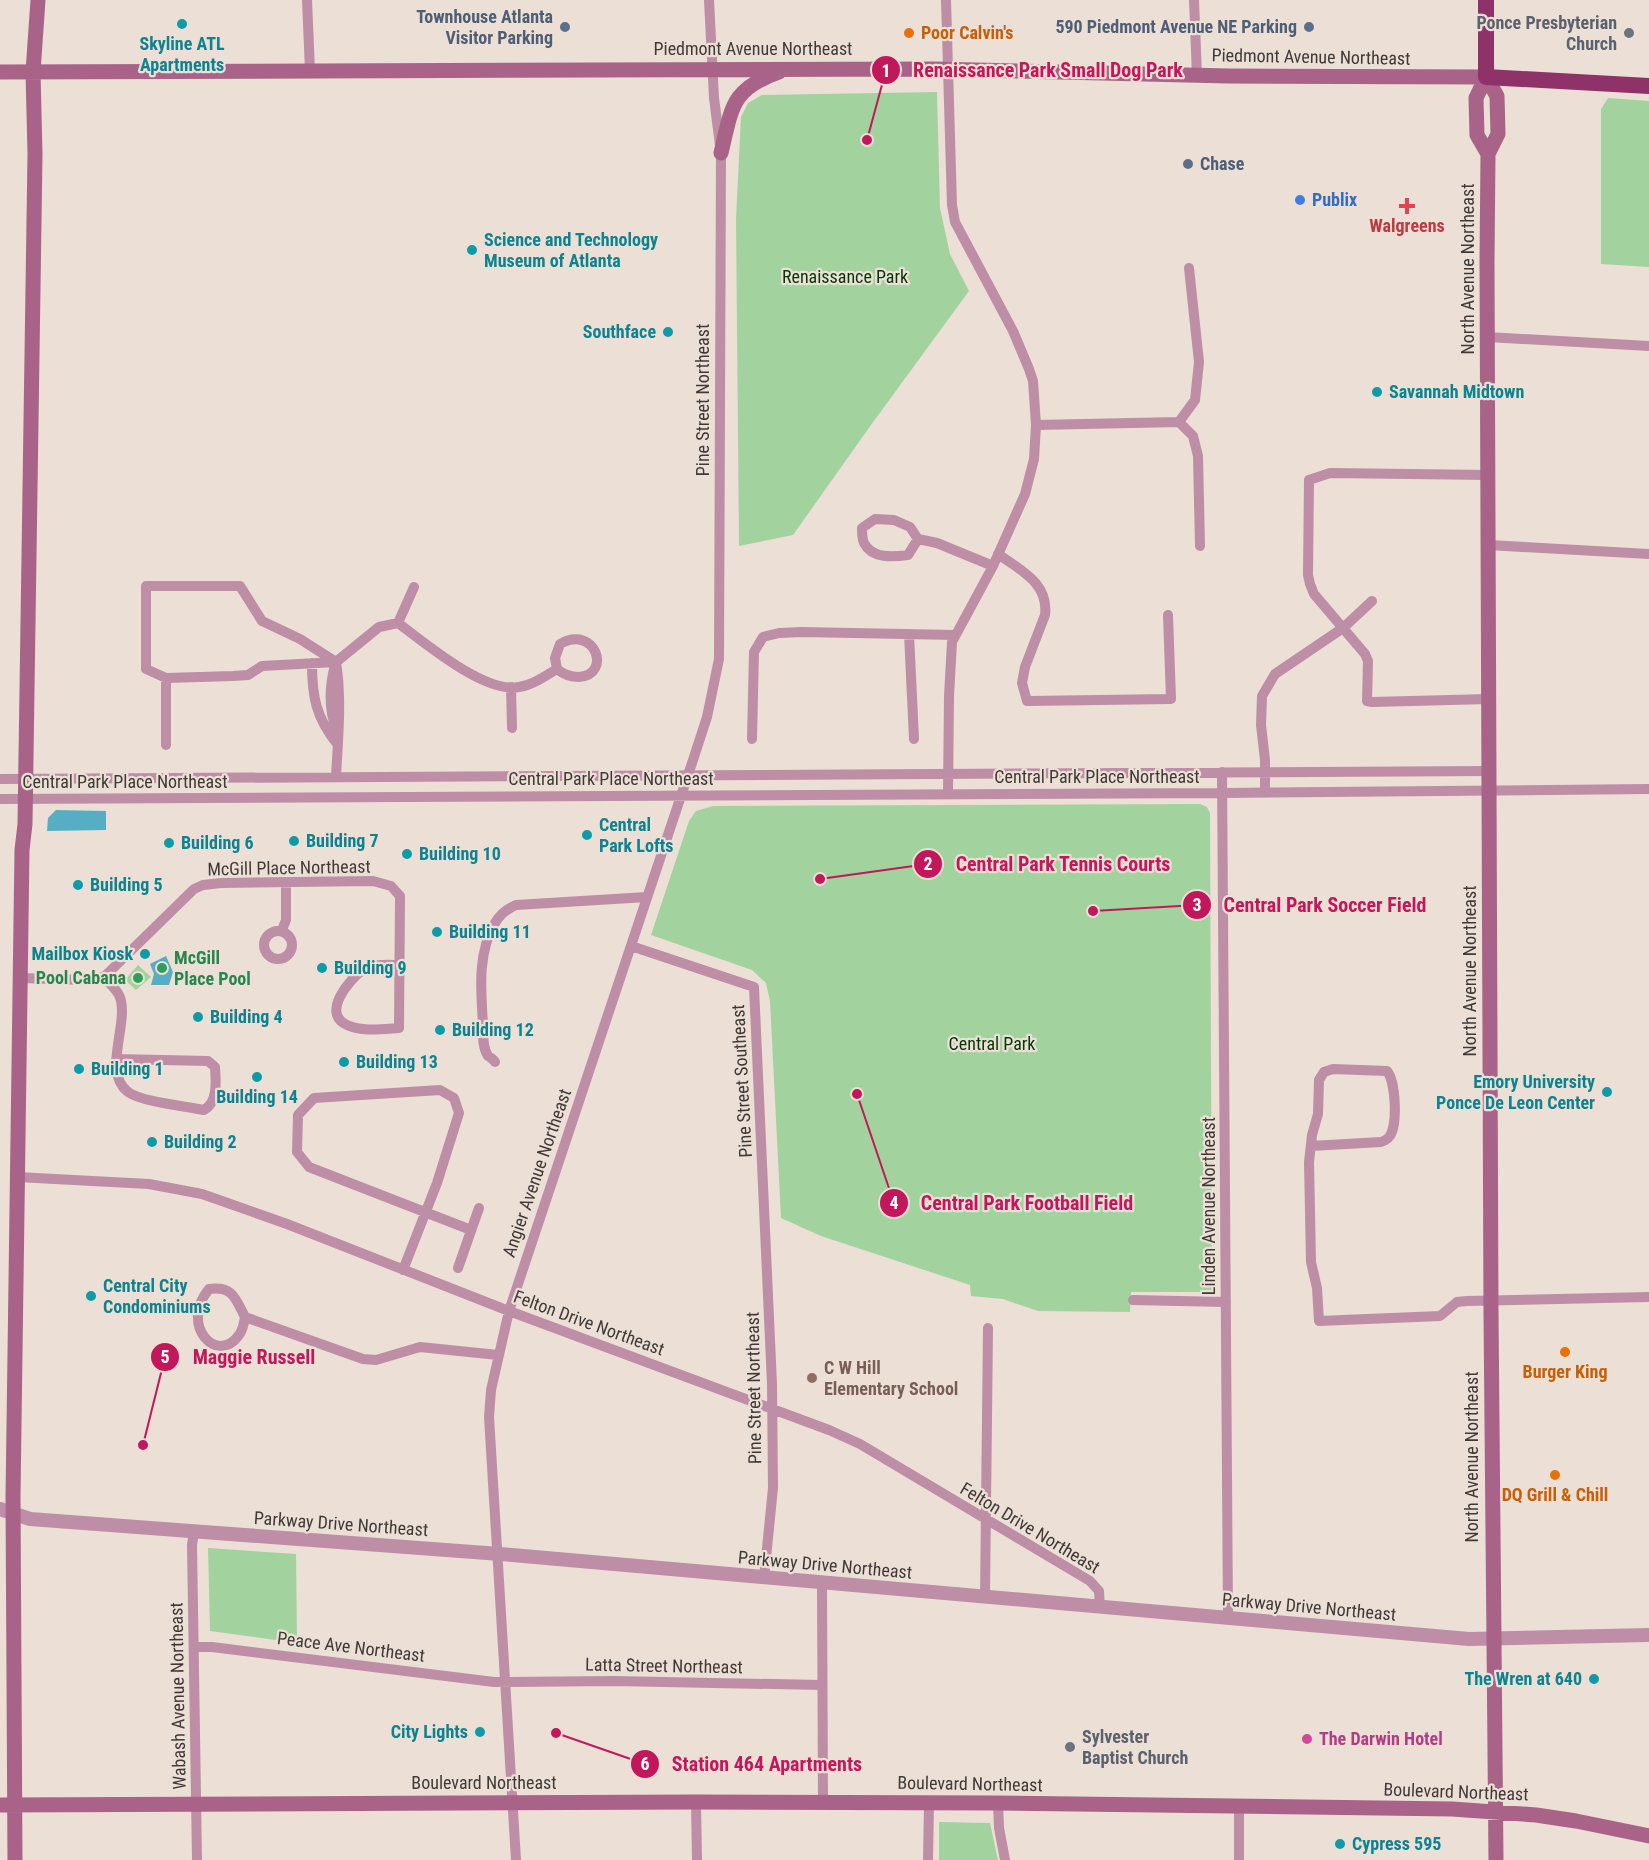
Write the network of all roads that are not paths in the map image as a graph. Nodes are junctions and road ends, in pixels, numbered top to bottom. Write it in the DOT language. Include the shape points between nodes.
graph roads {
  1 [pos="38,0"];
  2 [pos="307,0"];
  3 [pos="710,0"];
  4 [pos="946,0"];
  5 [pos="1194,0"];
  6 [pos="1486,0"];
  7 [pos="712,69"];
  8 [pos="788,69"];
  9 [pos="948,69"];
  10 [pos="310,71"];
  11 [pos="0,72"];
  12 [pos="33,72"];
  13 [pos="1197,76"];
  14 [pos="1486,77"];
  15 [pos="1649,86"];
  16 [pos="721,153"];
  17 [pos="1189,268"];
  18 [pos="1487,337"];
  19 [pos="1649,346"];
  20 [pos="1179,422"];
  21 [pos="1036,425"];
  22 [pos="1488,475"];
  23 [pos="918,539"];
  24 [pos="1488,545"];
  25 [pos="1200,546"];
  26 [pos="998,554"];
  27 [pos="1649,554"];
  28 [pos="993,566"];
  29 [pos="414,587"];
  30 [pos="1372,601"];
  31 [pos="1168,615"];
  32 [pos="398,623"];
  33 [pos="1343,628"];
  34 [pos="909,634"];
  35 [pos="956,635"];
  36 [pos="336,662"];
  37 [pos="312,663"];
  38 [pos="557,669"];
  39 [pos="166,678"];
  40 [pos="512,687"];
  41 [pos="314,697"];
  42 [pos="335,697"];
  43 [pos="1489,699"];
  44 [pos="512,728"];
  45 [pos="338,739"];
  46 [pos="752,739"];
  47 [pos="914,739"];
  48 [pos="166,745"];
  49 [pos="1489,771"];
  50 [pos="1222,772"];
  51 [pos="1265,772"];
  52 [pos="948,774"];
  53 [pos="687,776"];
  54 [pos="336,777"];
  55 [pos="26,778"];
  56 [pos="0,779"];
  57 [pos="1489,789"];
  58 [pos="1649,789"];
  59 [pos="1265,792"];
  60 [pos="1222,793"];
  61 [pos="948,794"];
  62 [pos="681,795"];
  63 [pos="26,798"];
  64 [pos="0,799"];
  65 [pos="286,884"];
  66 [pos="647,897"];
  67 [pos="282,930"];
  68 [pos="631,946"];
  69 [pos="400,965"];
  70 [pos="104,977"];
  71 [pos="20,978"];
  72 [pos="117,1059"];
  73 [pos="495,1062"];
  74 [pos="1311,1146"];
  75 [pos="17,1177"];
  76 [pos="764,1197"];
  77 [pos="479,1208"];
  78 [pos="426,1214"];
  79 [pos="471,1230"];
  80 [pos="458,1268"];
  81 [pos="403,1270"];
  82 [pos="1649,1297"];
  83 [pos="1133,1300"];
  84 [pos="1491,1300"];
  85 [pos="1226,1302"];
  86 [pos="508,1311"];
  87 [pos="245,1317"];
  88 [pos="988,1328"];
  89 [pos="498,1355"];
  90 [pos="772,1409"];
  91 [pos="6,1511"];
  92 [pos="986,1521"];
  93 [pos="194,1531"];
  94 [pos="497,1554"];
  95 [pos="764,1578"];
  96 [pos="822,1582"];
  97 [pos="985,1597"];
  98 [pos="1100,1607"];
  99 [pos="1228,1618"];
  100 [pos="1649,1635"];
  101 [pos="1493,1639"];
  102 [pos="194,1647"];
  103 [pos="505,1681"];
  104 [pos="822,1685"];
  105 [pos="696,1802"];
  106 [pos="823,1802"];
  107 [pos="512,1803"];
  108 [pos="929,1803"];
  109 [pos="998,1803"];
  110 [pos="7,1805"];
  111 [pos="197,1805"];
  112 [pos="1239,1806"];
  113 [pos="1495,1811"];
  114 [pos="1649,1836"];
  115 [pos="15,1860"];
  116 [pos="197,1860"];
  117 [pos="516,1860"];
  118 [pos="697,1860"];
  119 [pos="928,1860"];
  120 [pos="1005,1860"];
  121 [pos="1239,1860"];
  122 [pos="1496,1860"];
  1 -- 12 [label="main road"];
  2 -- 10 [label="street"];
  3 -- 7 [label="street, Pine Street Northeast"];
  4 -- 9 [label="street"];
  5 -- 13 [label="street"];
  6 -- 14 [label="highway, North Avenue Northeast"];
  7 -- 8 [label="main road, Piedmont Avenue Northeast"];
  7 -- 10 [label="main road, Piedmont Avenue Northeast"];
  7 -- 16 [label="street, Pine Street Northeast"];
  8 -- 9 [label="main road, Piedmont Avenue Northeast"];
  8 -- 16 [label="main road" via="754,82 739,95 731,109"];
  9 -- 13 [label="main road, Piedmont Avenue Northeast"];
  9 -- 21 [label="street" via="956,225 1025,359 1033,381"];
  10 -- 12 [label="main road, Piedmont Avenue Northeast"];
  11 -- 12 [label="main road, Piedmont Avenue Northeast"];
  12 -- 55 [label="main road"];
  13 -- 14 [label="main road, Piedmont Avenue Northeast"];
  14 -- 15 [label="highway, Piedmont Avenue Northeast"];
  14 -- 18 [label="main road, North Avenue Northeast" via="1497,96 1498,134 1488,154"];
  16 -- 53 [label="street, Pine Street Northeast" via="719,659"];
  17 -- 20 [label="street" via="1199,362 1195,400"];
  18 -- 19 [label="street"];
  18 -- 22 [label="main road, North Avenue Northeast"];
  20 -- 21 [label="street"];
  20 -- 25 [label="street" via="1193,436 1198,456"];
  21 -- 26 [label="street" via="1034,459 1025,494"];
  22 -- 24 [label="main road, North Avenue Northeast"];
  22 -- 33 [label="street" via="1330,473 1309,480 1310,584"];
  23 -- 23 [label="street" via="910,527 894,520 875,519 862,528 864,543 875,554 908,555"];
  23 -- 28 [label="street"];
  24 -- 27 [label="street"];
  24 -- 43 [label="main road, North Avenue Northeast"];
  26 -- 28 [label="street"];
  26 -- 31 [label="street" via="1039,585 1046,605 1025,667 1022,683 1027,701 1171,699"];
  28 -- 35 [label="street"];
  29 -- 32 [label="street"];
  30 -- 33 [label="street"];
  32 -- 36 [label="street" via="379,627"];
  32 -- 40 [label="street" via="446,660 490,683"];
  33 -- 43 [label="street" via="1368,660 1367,701"];
  33 -- 51 [label="street" via="1275,674 1262,696"];
  34 -- 35 [label="street"];
  34 -- 46 [label="street" via="779,633 763,637 754,652"];
  34 -- 47 [label="street"];
  35 -- 52 [label="street" via="952,642"];
  36 -- 37 [label="street"];
  36 -- 39 [label="street" via="262,621 240,586 146,586 146,669"];
  36 -- 42 [label="street"];
  37 -- 39 [label="street" via="261,666 248,675"];
  37 -- 41 [label="street"];
  38 -- 40 [label="street" via="536,681"];
  39 -- 48 [label="street"];
  40 -- 44 [label="street"];
  41 -- 42 [label="street"];
  41 -- 45 [label="street" via="327,731"];
  42 -- 45 [label="street"];
  43 -- 49 [label="main road, North Avenue Northeast"];
  45 -- 54 [label="street"];
  49 -- 51 [label="street, Central Park Place Northeast"];
  49 -- 57 [label="main road, North Avenue Northeast"];
  50 -- 51 [label="street, Central Park Place Northeast"];
  50 -- 52 [label="street, Central Park Place Northeast"];
  50 -- 60 [label="street, Central Park Place Northeast"];
  51 -- 59 [label="street"];
  52 -- 53 [label="street, Central Park Place Northeast"];
  52 -- 61 [label="street"];
  53 -- 54 [label="street, Central Park Place Northeast"];
  53 -- 62 [label="street, Pine Street Northeast"];
  54 -- 55 [label="street, Central Park Place Northeast"];
  55 -- 56 [label="street, Central Park Place Northeast"];
  55 -- 63 [label="main road"];
  57 -- 58 [label="street, Central Park Place Northeast"];
  57 -- 59 [label="street, Central Park Place Northeast"];
  57 -- 84 [label="main road, North Avenue Northeast"];
  59 -- 60 [label="street, Central Park Place Northeast"];
  60 -- 61 [label="street, Central Park Place Northeast"];
  60 -- 85 [label="street, Linden Avenue Northeast"];
  61 -- 62 [label="street, Central Park Place Northeast"];
  62 -- 63 [label="street, Central Park Place Northeast"];
  62 -- 66 [label="street, Angier Avenue Northeast"];
  63 -- 64 [label="street, Central Park Place Northeast"];
  63 -- 71 [label="main road"];
  65 -- 67 [label="street" via="286,920"];
  65 -- 69 [label="street, McGill Place Northeast" via="373,881 391,886 400,896"];
  65 -- 70 [label="street, McGill Place Northeast" via="221,883 194,889"];
  66 -- 68 [label="street, Angier Avenue Northeast"];
  66 -- 73 [label="street" via="516,905 507,909 495,923 482,970 484,1043 488,1056"];
  68 -- 76 [label="street, Pine Street Southeast" via="754,987"];
  68 -- 86 [label="street, Angier Avenue Northeast"];
  69 -- 69 [label="street, McGill Place Northeast" via="362,970 338,998 340,1020 362,1028 399,1028"];
  70 -- 71 [label="street"];
  70 -- 72 [label="street" via="119,995 123,1015"];
  71 -- 75 [label="main road"];
  72 -- 72 [label="street" via="208,1061 215,1068 213,1099 204,1110 138,1097 118,1081"];
  74 -- 74 [label="street" via="1318,1114 1319,1080 1324,1072 1342,1068 1388,1071 1396,1097 1389,1138 1376,1143"];
  74 -- 84 [label="street" via="1311,1262 1319,1321 1440,1316 1457,1302"];
  75 -- 81 [label="street, Felton Drive Northeast" via="149,1184 202,1194"];
  75 -- 91 [label="main road"];
  76 -- 90 [label="street, Pine Street Northeast"];
  77 -- 79 [label="street"];
  78 -- 78 [label="street" via="459,1113 454,1098 440,1090 314,1098 298,1115 297,1152 309,1167"];
  78 -- 79 [label="street"];
  78 -- 81 [label="street"];
  79 -- 80 [label="street"];
  81 -- 86 [label="street, Felton Drive Northeast"];
  82 -- 84 [label="street"];
  83 -- 85 [label="street"];
  84 -- 101 [label="main road, North Avenue Northeast"];
  85 -- 99 [label="street, Linden Avenue Northeast"];
  86 -- 89 [label="street, Angier Avenue Northeast"];
  86 -- 90 [label="street, Felton Drive Northeast"];
  87 -- 87 [label="street" via="226,1289 209,1289 201,1299 197,1323 201,1335 210,1343 222,1345 241,1333"];
  87 -- 89 [label="street" via="363,1359 376,1360 420,1347"];
  88 -- 92 [label="street"];
  89 -- 94 [label="street, Angier Avenue Northeast" via="489,1417"];
  90 -- 92 [label="street, Felton Drive Northeast" via="860,1444"];
  90 -- 95 [label="street, Pine Street Northeast" via="772,1488"];
  91 -- 93 [label="street, Parkway Drive Northeast" via="30,1519"];
  91 -- 110 [label="main road"];
  92 -- 97 [label="street"];
  92 -- 98 [label="street, Felton Drive Northeast" via="1090,1581 1099,1591"];
  93 -- 94 [label="street, Parkway Drive Northeast"];
  93 -- 102 [label="street, Wabash Avenue Northeast"];
  94 -- 95 [label="street, Parkway Drive Northeast"];
  94 -- 103 [label="street, Angier Avenue Northeast"];
  95 -- 96 [label="street, Parkway Drive Northeast"];
  96 -- 97 [label="street, Parkway Drive Northeast"];
  96 -- 104 [label="street"];
  97 -- 98 [label="street, Parkway Drive Northeast"];
  98 -- 99 [label="street, Parkway Drive Northeast"];
  99 -- 101 [label="street, Parkway Drive Northeast"];
  100 -- 101 [label="street, Parkway Drive Northeast"];
  101 -- 113 [label="main road, North Avenue Northeast"];
  102 -- 103 [label="street, Peace Ave Northeast"];
  102 -- 111 [label="street, Wabash Avenue Northeast"];
  103 -- 104 [label="street, Latta Street Northeast"];
  103 -- 107 [label="street, Angier Avenue Northeast"];
  104 -- 106 [label="street"];
  105 -- 106 [label="main road, Boulevard Northeast"];
  105 -- 107 [label="main road, Boulevard Northeast"];
  105 -- 118 [label="street"];
  106 -- 108 [label="main road, Boulevard Northeast"];
  107 -- 111 [label="main road, Boulevard Northeast"];
  107 -- 117 [label="street, Angier Avenue Northeast"];
  108 -- 109 [label="main road, Boulevard Northeast"];
  108 -- 119 [label="street"];
  109 -- 112 [label="main road, Boulevard Northeast"];
  109 -- 120 [label="street"];
  110 -- 111 [label="main road, Boulevard Northeast"];
  110 -- 115 [label="main road"];
  111 -- 116 [label="street, Wabash Avenue Northeast"];
  112 -- 113 [label="main road, Boulevard Northeast"];
  112 -- 121 [label="street"];
  113 -- 114 [label="main road, Boulevard Northeast" via="1576,1821"];
  113 -- 122 [label="main road, North Avenue Northeast"];
}
